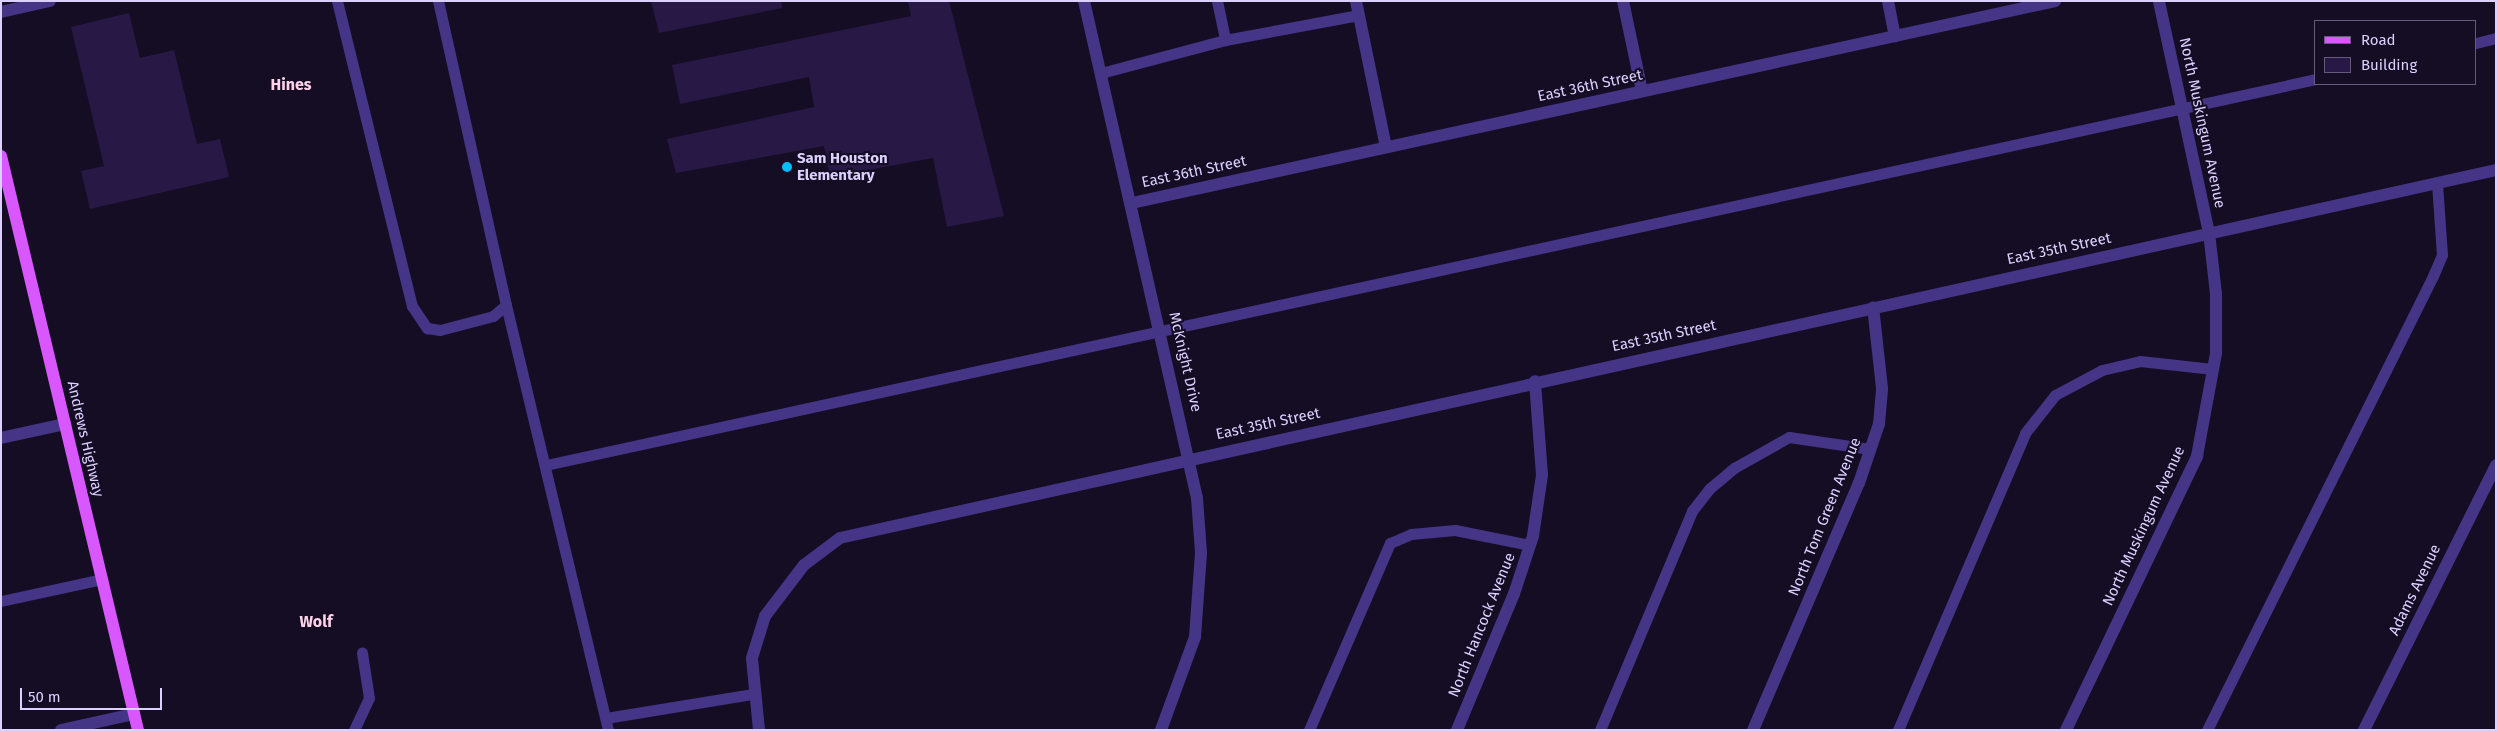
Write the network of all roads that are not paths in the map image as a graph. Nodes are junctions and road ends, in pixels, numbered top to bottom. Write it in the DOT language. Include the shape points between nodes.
graph roads {
  1 [pos="50,1"];
  2 [pos="337,1"];
  3 [pos="438,1"];
  4 [pos="1084,1"];
  5 [pos="1217,1"];
  6 [pos="1356,1"];
  7 [pos="1623,1"];
  8 [pos="1888,1"];
  9 [pos="2056,1"];
  10 [pos="2159,1"];
  11 [pos="1,12"];
  12 [pos="1359,16"];
  13 [pos="1896,36"];
  14 [pos="2496,38"];
  15 [pos="1225,40"];
  16 [pos="2477,43"];
  17 [pos="1101,72"];
  18 [pos="2314,79"];
  19 [pos="1642,91"];
  20 [pos="2183,109"];
  21 [pos="1386,147"];
  22 [pos="1,156"];
  23 [pos="2496,170"];
  24 [pos="2436,183"];
  25 [pos="1132,203"];
  26 [pos="2210,233"];
  27 [pos="506,305"];
  28 [pos="1873,307"];
  29 [pos="1161,328"];
  30 [pos="2213,369"];
  31 [pos="1535,382"];
  32 [pos="65,424"];
  33 [pos="1,438"];
  34 [pos="1870,450"];
  35 [pos="1191,457"];
  36 [pos="546,465"];
  37 [pos="2496,465"];
  38 [pos="1530,545"];
  39 [pos="102,579"];
  40 [pos="1,601"];
  41 [pos="362,653"];
  42 [pos="753,694"];
  43 [pos="134,714"];
  44 [pos="607,724"];
  45 [pos="62,730"];
  46 [pos="138,730"];
  47 [pos="354,730"];
  48 [pos="759,730"];
  49 [pos="1161,730"];
  50 [pos="1310,730"];
  51 [pos="1457,730"];
  52 [pos="1600,730"];
  53 [pos="1753,730"];
  54 [pos="1898,730"];
  55 [pos="2066,730"];
  56 [pos="2207,730"];
  57 [pos="2364,730"];
  1 -- 11 [label="street"];
  2 -- 27 [label="lane" via="412,306 427,328 440,330 493,316"];
  3 -- 27 [label="lane"];
  4 -- 17 [label="street, McKnight Drive"];
  5 -- 15 [label="lane"];
  6 -- 12 [label="street"];
  7 -- 19 [label="street"];
  8 -- 13 [label="street"];
  9 -- 13 [label="street, East 36th Street"];
  10 -- 20 [label="street, North Muskingum Avenue"];
  12 -- 15 [label="lane"];
  12 -- 21 [label="street"];
  13 -- 19 [label="street, East 36th Street"];
  14 -- 16 [label="lane"];
  15 -- 17 [label="lane"];
  17 -- 25 [label="street, McKnight Drive"];
  18 -- 20 [label="lane"];
  19 -- 21 [label="street, East 36th Street"];
  20 -- 26 [label="street, North Muskingum Avenue"];
  20 -- 29 [label="lane"];
  21 -- 25 [label="street, East 36th Street"];
  22 -- 32 [label="main road, Andrews Highway"];
  23 -- 24 [label="street, East 35th Street"];
  24 -- 26 [label="street, East 35th Street"];
  24 -- 56 [label="lane" via="2442,255"];
  25 -- 29 [label="street, McKnight Drive"];
  26 -- 28 [label="street, East 35th Street"];
  26 -- 30 [label="street, North Muskingum Avenue" via="2216,294"];
  27 -- 36 [label="lane"];
  28 -- 31 [label="street, East 35th Street"];
  28 -- 34 [label="street, North Tom Green Avenue" via="1882,388"];
  29 -- 35 [label="street, McKnight Drive"];
  29 -- 36 [label="lane"];
  30 -- 54 [label="lane" via="2140,361 2102,370 2055,395 2025,433"];
  30 -- 55 [label="street, North Muskingum Avenue" via="2197,456"];
  31 -- 35 [label="street, East 35th Street"];
  31 -- 38 [label="street, North Hancock Avenue" via="1542,475"];
  32 -- 33 [label="street"];
  32 -- 39 [label="main road, Andrews Highway"];
  34 -- 52 [label="lane" via="1789,438 1734,468 1708,489 1692,511"];
  34 -- 53 [label="street, North Tom Green Avenue"];
  35 -- 42 [label="street, East 35th Street" via="840,538 804,565 765,616 752,658"];
  35 -- 49 [label="street, McKnight Drive" via="1201,553 1200,598 1188,662"];
  36 -- 44 [label="lane"];
  37 -- 57 [label="street, Adams Avenue"];
  38 -- 50 [label="lane" via="1455,530 1411,534 1390,543"];
  38 -- 51 [label="street, North Hancock Avenue"];
  39 -- 40 [label="lane"];
  39 -- 43 [label="main road, Andrews Highway"];
  41 -- 47 [label="lane" via="369,698"];
  42 -- 44 [label="lane"];
  42 -- 48 [label="street"];
  43 -- 45 [label="street"];
  43 -- 46 [label="main road, Andrews Highway"];
}
